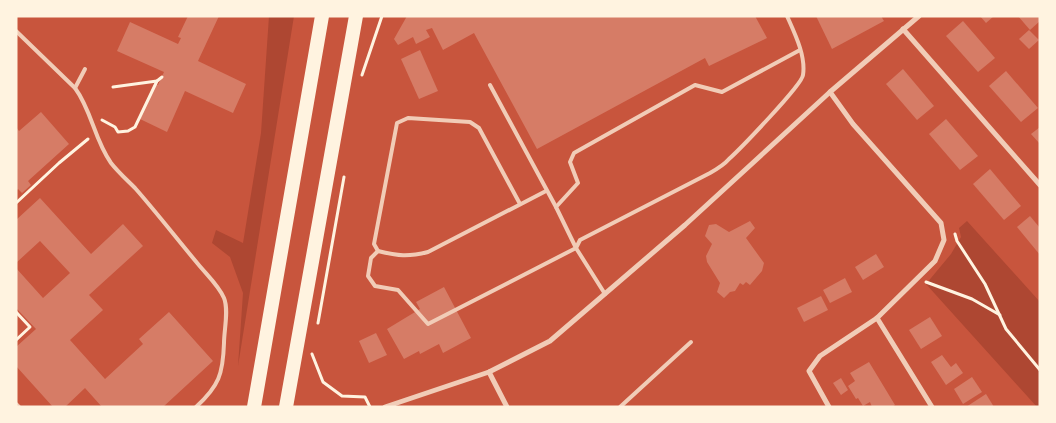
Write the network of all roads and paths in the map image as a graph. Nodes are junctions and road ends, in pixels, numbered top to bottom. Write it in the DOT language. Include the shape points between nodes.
graph roads {
  1 [pos="322,16"];
  2 [pos="356,16"];
  3 [pos="382,16"];
  4 [pos="787,16"];
  5 [pos="919,16"];
  6 [pos="903,29"];
  7 [pos="16,31"];
  8 [pos="800,50"];
  9 [pos="85,69"];
  10 [pos="162,77"];
  11 [pos="361,78"];
  12 [pos="157,81"];
  13 [pos="490,85"];
  14 [pos="112,86"];
  15 [pos="75,88"];
  16 [pos="830,92"];
  17 [pos="91,121"];
  18 [pos="95,135"];
  19 [pos="345,173"];
  20 [pos="1040,185"];
  21 [pos="546,191"];
  22 [pos="16,203"];
  23 [pos="520,204"];
  24 [pos="556,207"];
  25 [pos="941,223"];
  26 [pos="576,248"];
  27 [pos="378,251"];
  28 [pos="917,280"];
  29 [pos="605,294"];
  30 [pos="16,312"];
  31 [pos="1000,315"];
  32 [pos="877,318"];
  33 [pos="317,326"];
  34 [pos="25,332"];
  35 [pos="29,336"];
  36 [pos="16,340"];
  37 [pos="691,342"];
  38 [pos="314,345"];
  39 [pos="1040,370"];
  40 [pos="488,372"];
  41 [pos="16,404"];
  42 [pos="19,407"];
  43 [pos="196,407"];
  44 [pos="254,407"];
  45 [pos="286,407"];
  46 [pos="370,407"];
  47 [pos="385,407"];
  48 [pos="507,407"];
  49 [pos="620,407"];
  50 [pos="828,407"];
  51 [pos="932,407"];
  1 -- 44 [label="highway"];
  2 -- 45 [label="highway"];
  3 -- 11 [label="path"];
  4 -- 8 [label="lane"];
  5 -- 6 [label="street"];
  6 -- 16 [label="street"];
  6 -- 20 [label="street"];
  7 -- 15 [label="lane"];
  8 -- 24 [label="lane" via="722,92 694,85 574,153 570,162 578,183"];
  8 -- 26 [label="lane" via="804,63 803,78 728,161 580,240"];
  9 -- 15 [label="lane"];
  10 -- 12 [label="path"];
  12 -- 14 [label="path"];
  12 -- 17 [label="path" via="135,127 118,132 102,120"];
  13 -- 21 [label="lane"];
  15 -- 17 [label="lane"];
  16 -- 25 [label="street" via="853,124"];
  16 -- 29 [label="street"];
  17 -- 18 [label="lane"];
  18 -- 22 [label="path"];
  18 -- 43 [label="lane" via="112,164 224,299 224,360 212,393"];
  19 -- 33 [label="path"];
  21 -- 23 [label="lane"];
  21 -- 24 [label="lane"];
  23 -- 27 [label="lane" via="428,252 411,256"];
  23 -- 27 [label="lane" via="479,128 470,122 408,118 397,123 374,244"];
  24 -- 26 [label="lane"];
  25 -- 28 [label="street" via="944,240 935,261"];
  25 -- 31 [label="path" via="953,226 957,241 985,284"];
  26 -- 27 [label="lane" via="428,324 398,290 375,286 368,276 371,258"];
  26 -- 29 [label="lane"];
  28 -- 31 [label="path" via="972,299"];
  28 -- 32 [label="street"];
  29 -- 40 [label="street" via="550,341"];
  30 -- 34 [label="path" via="30,327"];
  31 -- 39 [label="path" via="1006,329"];
  32 -- 50 [label="street" via="820,356 809,371"];
  32 -- 51 [label="street"];
  34 -- 35 [label="path"];
  34 -- 36 [label="path"];
  37 -- 49 [label="lane"];
  38 -- 46 [label="path" via="312,355 323,382 342,396 365,397"];
  40 -- 47 [label="street"];
  40 -- 48 [label="street"];
  41 -- 42 [label="lane"];
}
